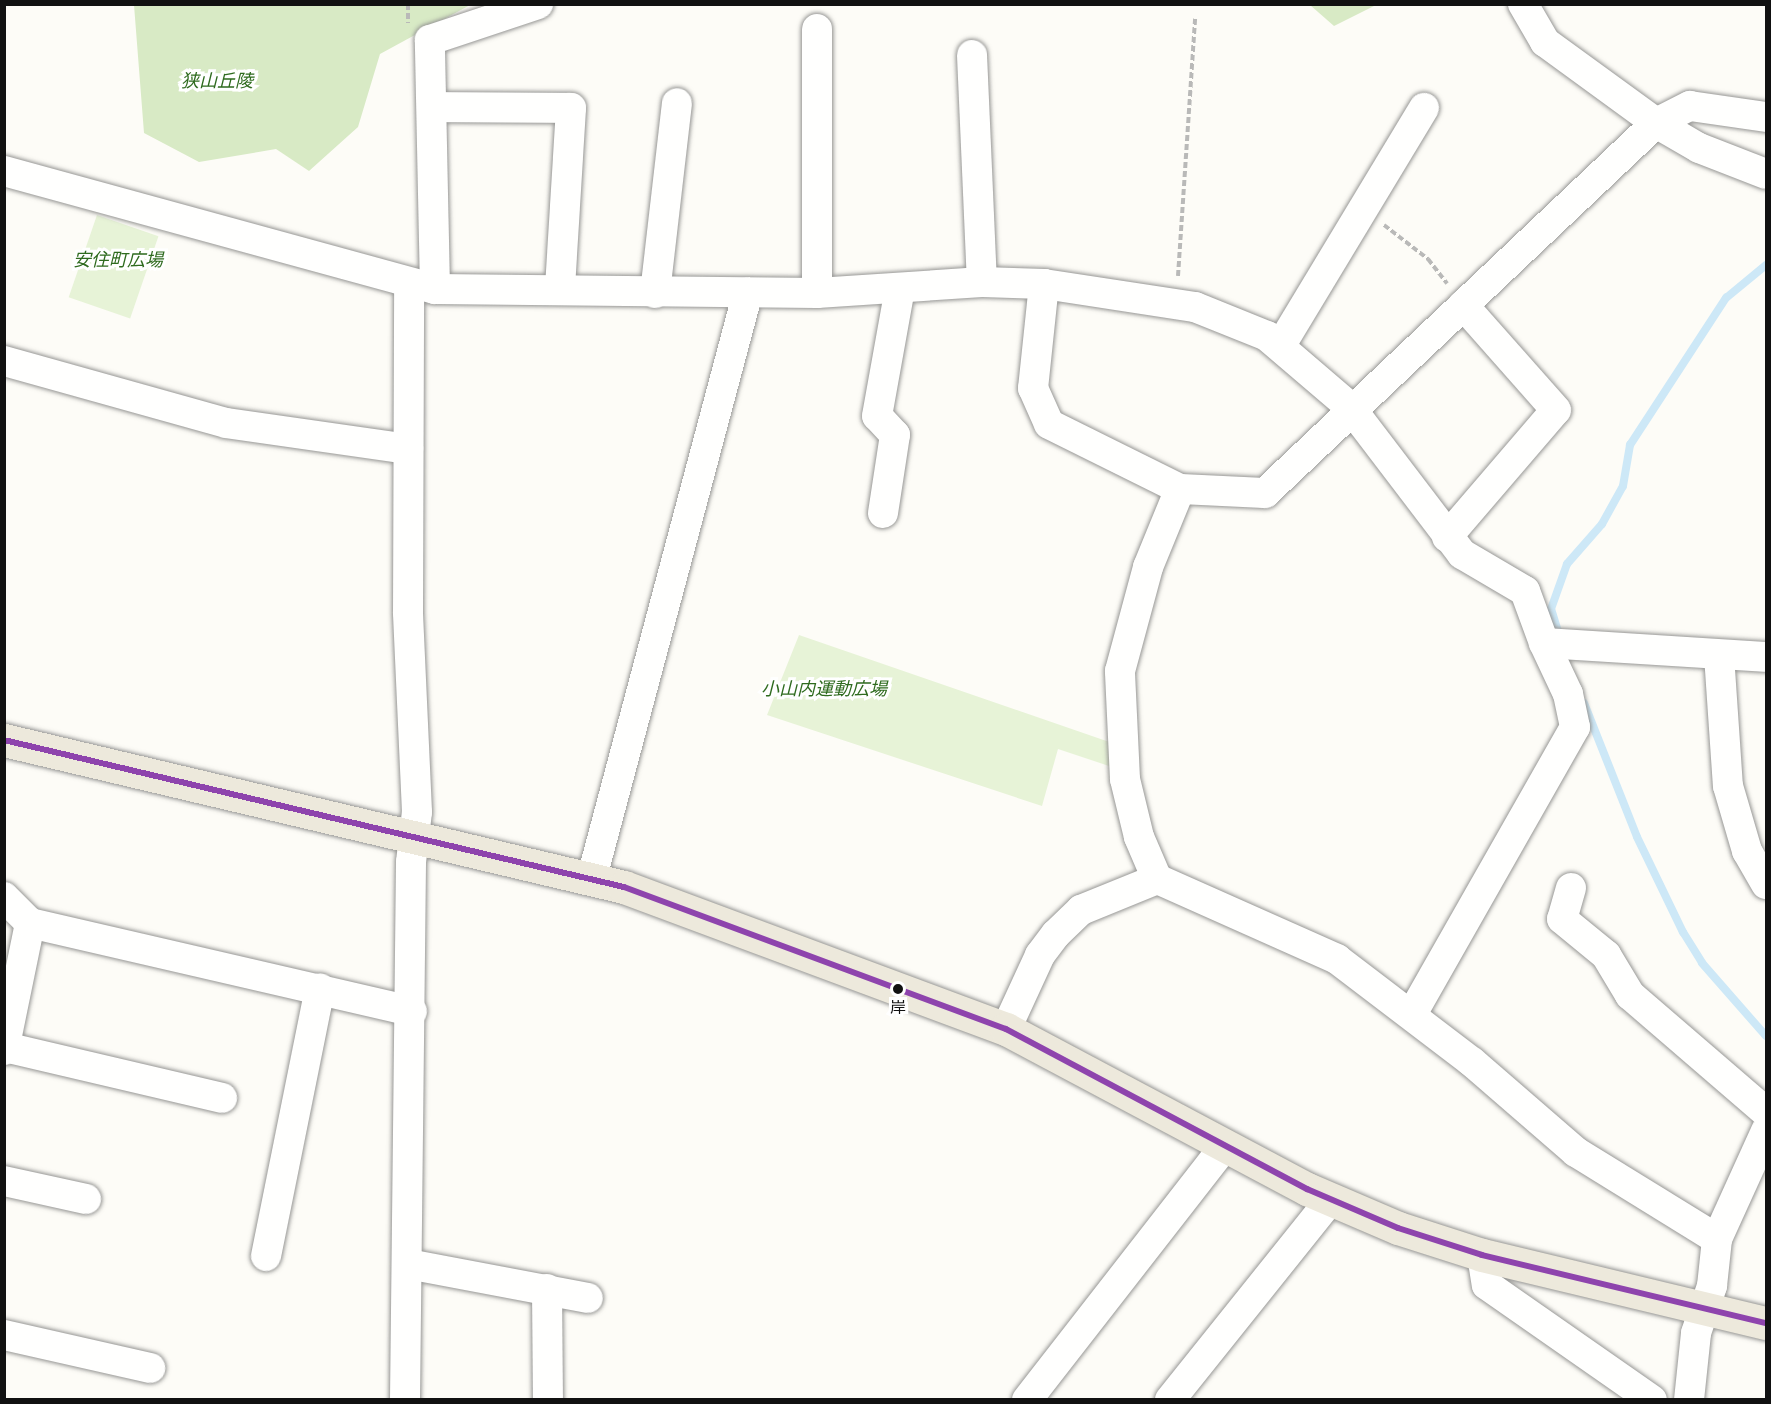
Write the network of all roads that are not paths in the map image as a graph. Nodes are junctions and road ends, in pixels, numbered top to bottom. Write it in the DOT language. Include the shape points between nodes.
graph roads {
  1 [pos="538,4"];
  2 [pos="1523,4"];
  3 [pos="817,29"];
  4 [pos="972,55"];
  5 [pos="677,103"];
  6 [pos="433,108"];
  7 [pos="1424,108"];
  8 [pos="1767,117"];
  9 [pos="1656,123"];
  10 [pos="4,171"];
  11 [pos="1767,174"];
  12 [pos="982,282"];
  13 [pos="1044,284"];
  14 [pos="422,287"];
  15 [pos="900,288"];
  16 [pos="560,289"];
  17 [pos="748,292"];
  18 [pos="655,293"];
  19 [pos="817,293"];
  20 [pos="1463,305"];
  21 [pos="1281,345"];
  22 [pos="4,361"];
  23 [pos="1350,407"];
  24 [pos="408,448"];
  25 [pos="1180,489"];
  26 [pos="883,513"];
  27 [pos="1447,537"];
  28 [pos="1557,644"];
  29 [pos="1719,656"];
  30 [pos="1767,657"];
  31 [pos="4,740"];
  32 [pos="413,835"];
  33 [pos="592,877"];
  34 [pos="1157,879"];
  35 [pos="1767,884"];
  36 [pos="1571,888"];
  37 [pos="4,897"];
  38 [pos="30,923"];
  39 [pos="320,988"];
  40 [pos="412,1011"];
  41 [pos="1412,1014"];
  42 [pos="1006,1029"];
  43 [pos="5,1048"];
  44 [pos="222,1098"];
  45 [pos="1767,1112"];
  46 [pos="1767,1131"];
  47 [pos="1226,1146"];
  48 [pos="4,1180"];
  49 [pos="86,1199"];
  50 [pos="1330,1200"];
  51 [pos="1718,1239"];
  52 [pos="1482,1255"];
  53 [pos="266,1256"];
  54 [pos="408,1264"];
  55 [pos="547,1289"];
  56 [pos="588,1298"];
  57 [pos="1704,1307"];
  58 [pos="1767,1323"];
  59 [pos="4,1335"];
  60 [pos="150,1368"];
  61 [pos="405,1400"];
  62 [pos="548,1400"];
  63 [pos="1027,1400"];
  64 [pos="1170,1400"];
  65 [pos="1652,1400"];
  66 [pos="1689,1400"];
  1 -- 6 [label="street" via="430,40"];
  2 -- 9 [label="street" via="1545,42"];
  3 -- 19 [label="street"];
  4 -- 12 [label="street"];
  5 -- 18 [label="street"];
  6 -- 14 [label="street"];
  6 -- 16 [label="street" via="571,108"];
  7 -- 21 [label="street" via="1360,206"];
  8 -- 9 [label="street" via="1690,106"];
  9 -- 11 [label="street" via="1699,148"];
  9 -- 20 [label="street"];
  10 -- 14 [label="street"];
  12 -- 13 [label="street"];
  12 -- 15 [label="street"];
  13 -- 21 [label="street" via="1195,307"];
  13 -- 25 [label="street" via="1033,388 1049,424"];
  14 -- 16 [label="street"];
  14 -- 24 [label="street"];
  15 -- 19 [label="street"];
  15 -- 26 [label="street" via="877,416 895,435"];
  16 -- 18 [label="street"];
  17 -- 18 [label="street"];
  17 -- 19 [label="street"];
  17 -- 33 [label="street"];
  20 -- 23 [label="street"];
  20 -- 27 [label="street" via="1556,410"];
  21 -- 23 [label="street"];
  22 -- 24 [label="street" via="226,423"];
  23 -- 25 [label="street" via="1265,493"];
  23 -- 27 [label="street"];
  24 -- 32 [label="street" via="417,812"];
  25 -- 34 [label="street" via="1149,567 1120,671 1125,779 1139,837"];
  27 -- 28 [label="street" via="1462,555 1525,591"];
  28 -- 29 [label="street"];
  28 -- 41 [label="street" via="1575,727"];
  29 -- 30 [label="street"];
  29 -- 35 [label="street" via="1728,786 1747,851"];
  31 -- 32 [label="main road"];
  32 -- 33 [label="main road"];
  32 -- 40 [label="street"];
  33 -- 42 [label="main road"];
  34 -- 41 [label="street" via="1337,959"];
  34 -- 42 [label="street" via="1080,910 1040,955"];
  36 -- 45 [label="street" via="1562,919 1606,956 1630,994"];
  37 -- 38 [label="street"];
  38 -- 39 [label="street"];
  38 -- 43 [label="street"];
  39 -- 40 [label="street"];
  39 -- 53 [label="street"];
  40 -- 54 [label="street"];
  41 -- 51 [label="street" via="1576,1152"];
  42 -- 47 [label="main road"];
  43 -- 44 [label="street"];
  46 -- 51 [label="street"];
  47 -- 50 [label="main road"];
  47 -- 63 [label="street"];
  48 -- 49 [label="street"];
  50 -- 52 [label="main road"];
  50 -- 64 [label="street"];
  51 -- 57 [label="street"];
  52 -- 57 [label="main road"];
  52 -- 65 [label="street" via="1486,1285"];
  54 -- 55 [label="street"];
  54 -- 61 [label="street"];
  55 -- 56 [label="street"];
  55 -- 62 [label="street"];
  57 -- 58 [label="main road"];
  57 -- 66 [label="street"];
  59 -- 60 [label="street"];
}
